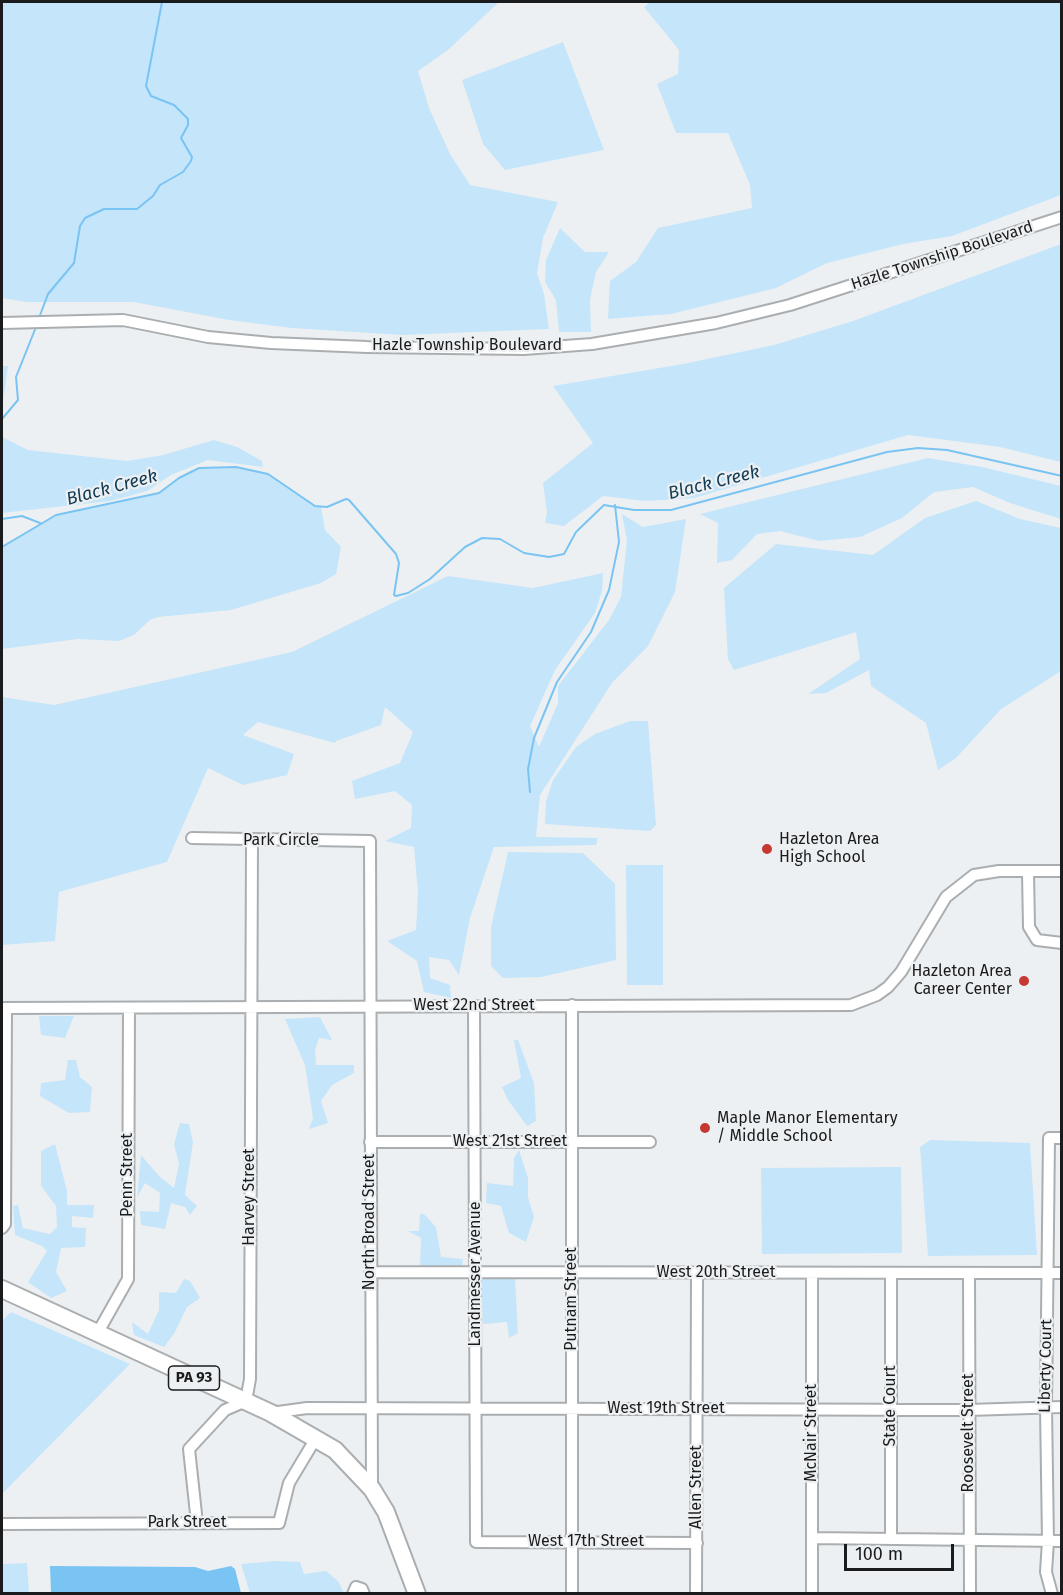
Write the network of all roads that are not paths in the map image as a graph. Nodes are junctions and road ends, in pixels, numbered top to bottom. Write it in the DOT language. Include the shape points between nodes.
graph roads {
  1 [pos="1062,217"];
  2 [pos="2,323"];
  3 [pos="192,838"];
  4 [pos="252,841"];
  5 [pos="370,841"];
  6 [pos="1062,871"];
  7 [pos="1028,872"];
  8 [pos="1062,944"];
  9 [pos="370,1005"];
  10 [pos="572,1005"];
  11 [pos="250,1006"];
  12 [pos="474,1006"];
  13 [pos="4,1008"];
  14 [pos="129,1008"];
  15 [pos="1062,1138"];
  16 [pos="370,1142"];
  17 [pos="476,1142"];
  18 [pos="572,1142"];
  19 [pos="650,1142"];
  20 [pos="2,1228"];
  21 [pos="370,1272"];
  22 [pos="476,1272"];
  23 [pos="572,1273"];
  24 [pos="697,1273"];
  25 [pos="812,1273"];
  26 [pos="891,1273"];
  27 [pos="969,1273"];
  28 [pos="1047,1273"];
  29 [pos="1062,1273"];
  30 [pos="2,1289"];
  31 [pos="97,1334"];
  32 [pos="246,1401"];
  33 [pos="1046,1407"];
  34 [pos="1062,1407"];
  35 [pos="370,1408"];
  36 [pos="476,1409"];
  37 [pos="572,1409"];
  38 [pos="697,1409"];
  39 [pos="812,1409"];
  40 [pos="891,1409"];
  41 [pos="969,1410"];
  42 [pos="271,1413"];
  43 [pos="316,1438"];
  44 [pos="372,1489"];
  45 [pos="197,1522"];
  46 [pos="2,1524"];
  47 [pos="812,1538"];
  48 [pos="891,1538"];
  49 [pos="969,1538"];
  50 [pos="1048,1541"];
  51 [pos="1062,1541"];
  52 [pos="476,1542"];
  53 [pos="572,1542"];
  54 [pos="697,1543"];
  55 [pos="353,1593"];
  56 [pos="364,1593"];
  57 [pos="417,1593"];
  58 [pos="572,1593"];
  59 [pos="696,1593"];
  60 [pos="812,1593"];
  61 [pos="970,1593"];
  62 [pos="1052,1593"];
  1 -- 2 [label="street, Hazle Township Boulevard" via="790,305 716,323 592,344 524,349 367,347 219,338 123,321"];
  3 -- 4 [label="street, Park Circle"];
  4 -- 5 [label="street, Park Circle"];
  4 -- 11 [label="street, Harvey Street"];
  5 -- 9 [label="street, North Broad Street"];
  6 -- 7 [label="street, West 22nd Street"];
  7 -- 8 [label="street" via="1029,927 1037,939"];
  7 -- 10 [label="street, West 22nd Street" via="982,873 958,885 888,987 851,1005"];
  9 -- 11 [label="street, West 22nd Street"];
  9 -- 12 [label="street, West 22nd Street"];
  9 -- 16 [label="street, North Broad Street"];
  10 -- 12 [label="street, West 22nd Street"];
  10 -- 18 [label="street, Putnam Street"];
  11 -- 14 [label="street, West 22nd Street"];
  11 -- 32 [label="street, Harvey Street" via="250,1379"];
  12 -- 17 [label="street, Landmesser Avenue"];
  13 -- 14 [label="street, West 22nd Street"];
  13 -- 20 [label="street"];
  14 -- 31 [label="street, Penn Street" via="128,1279"];
  15 -- 28 [label="street, Liberty Court" via="1048,1138"];
  16 -- 17 [label="street, West 21st Street"];
  16 -- 21 [label="street, North Broad Street"];
  17 -- 18 [label="street, West 21st Street"];
  17 -- 22 [label="street, Landmesser Avenue"];
  18 -- 19 [label="street, West 21st Street"];
  18 -- 23 [label="street, Putnam Street"];
  21 -- 22 [label="street, West 20th Street"];
  21 -- 35 [label="street, North Broad Street"];
  22 -- 23 [label="street, West 20th Street"];
  22 -- 36 [label="street, Landmesser Avenue"];
  23 -- 24 [label="street, West 20th Street"];
  23 -- 37 [label="street, Putnam Street"];
  24 -- 25 [label="street, West 20th Street"];
  24 -- 38 [label="street, Allen Street"];
  25 -- 26 [label="street, West 20th Street"];
  25 -- 39 [label="street, McNair Street"];
  26 -- 27 [label="street, West 20th Street"];
  26 -- 40 [label="street, State Court"];
  27 -- 28 [label="street, West 20th Street"];
  27 -- 41 [label="street, Roosevelt Street"];
  28 -- 29 [label="street, West 20th Street"];
  28 -- 33 [label="street, Liberty Court"];
  30 -- 31 [label="highway, PA 93"];
  31 -- 32 [label="highway, PA 93"];
  32 -- 42 [label="highway, PA 93"];
  32 -- 45 [label="street" via="225,1410 189,1449"];
  33 -- 34 [label="street, West 19th Street"];
  33 -- 41 [label="street, West 19th Street"];
  33 -- 50 [label="street, Liberty Court"];
  35 -- 36 [label="street, West 19th Street"];
  35 -- 42 [label="street, West 19th Street" via="307,1408"];
  35 -- 44 [label="street, North Broad Street"];
  36 -- 37 [label="street, West 19th Street"];
  36 -- 52 [label="street, Landmesser Avenue"];
  37 -- 38 [label="street, West 19th Street"];
  37 -- 53 [label="street, Putnam Street"];
  38 -- 39 [label="street, West 19th Street"];
  38 -- 54 [label="street, Allen Street"];
  39 -- 40 [label="street, West 19th Street"];
  39 -- 47 [label="street, McNair Street"];
  40 -- 41 [label="street, West 19th Street"];
  40 -- 48 [label="street, State Court"];
  41 -- 49 [label="street, Roosevelt Street"];
  42 -- 43 [label="highway, PA 93"];
  43 -- 44 [label="highway, PA 93" via="350,1464"];
  43 -- 45 [label="street, Park Street" via="289,1483 279,1523"];
  44 -- 57 [label="highway, North Broad Street / PA 93" via="398,1540"];
  45 -- 46 [label="street, Park Street"];
  47 -- 48 [label="street"];
  47 -- 60 [label="street, McNair Street"];
  48 -- 49 [label="street"];
  49 -- 50 [label="street"];
  49 -- 61 [label="street, Roosevelt Street"];
  50 -- 51 [label="street"];
  50 -- 62 [label="street, Liberty Court" via="1046,1572"];
  52 -- 53 [label="street, West 17th Street"];
  53 -- 54 [label="street, West 17th Street"];
  53 -- 58 [label="street, Putnam Street"];
  54 -- 59 [label="street, Allen Street"];
  55 -- 56 [label="street" via="356,1587"];
}
